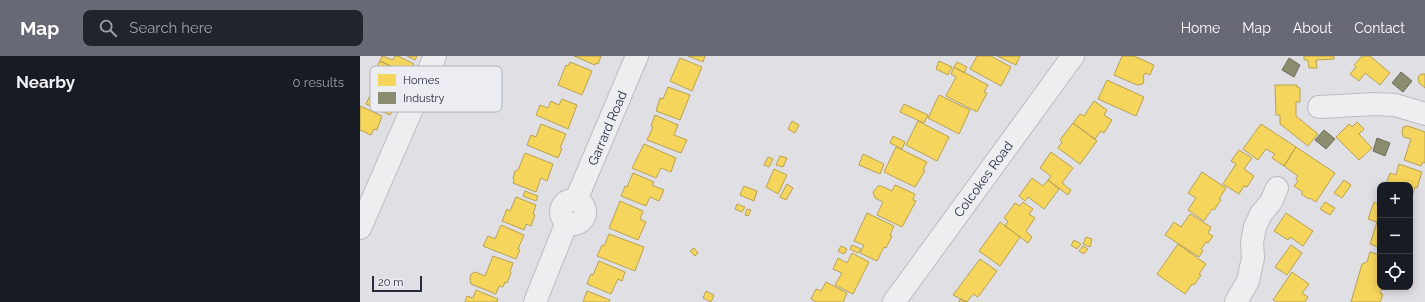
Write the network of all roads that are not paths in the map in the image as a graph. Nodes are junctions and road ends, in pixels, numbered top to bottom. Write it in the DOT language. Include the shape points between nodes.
graph roads {
  1 [pos="435,56"];
  2 [pos="637,56"];
  3 [pos="1073,56"];
  4 [pos="430,66"];
  5 [pos="1319,107"];
  6 [pos="410,112"];
  7 [pos="1425,114"];
  8 [pos="1277,188"];
  9 [pos="361,220"];
  10 [pos="536,302"];
  11 [pos="894,302"];
  12 [pos="1236,302"];
  1 -- 4 [label="street"];
  2 -- 10 [label="street, Garrard Road" via="576,200 569,200 560,210 567,222"];
  3 -- 11 [label="street, Colcokes Road"];
  5 -- 7 [label="street" via="1375,104"];
  6 -- 9 [label="street"];
  8 -- 12 [label="street" via="1254,227 1253,258 1248,281"];
}
